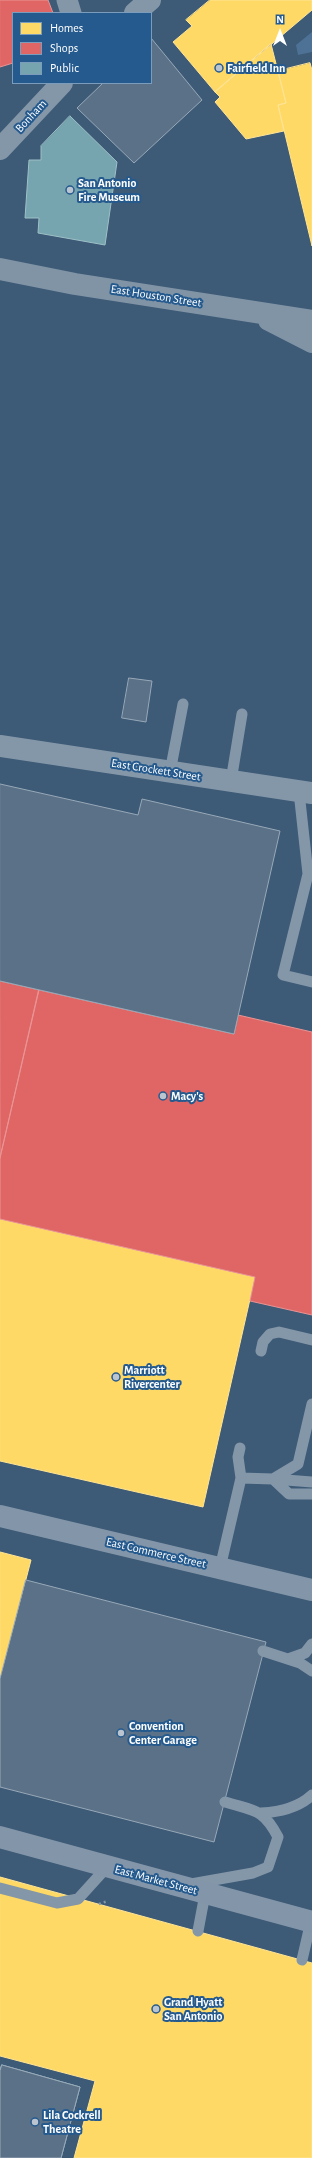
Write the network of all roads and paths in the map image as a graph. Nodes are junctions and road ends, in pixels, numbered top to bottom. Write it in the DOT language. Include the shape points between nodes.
graph roads {
  1 [pos="67,0"];
  2 [pos="150,0"];
  3 [pos="71,12"];
  4 [pos="136,12"];
  5 [pos="61,84"];
  6 [pos="0,149"];
  7 [pos="0,269"];
  8 [pos="252,311"];
  9 [pos="312,321"];
  10 [pos="312,342"];
  11 [pos="182,704"];
  12 [pos="242,714"];
  13 [pos="0,746"];
  14 [pos="170,772"];
  15 [pos="231,781"];
  16 [pos="306,793"];
  17 [pos="310,875"];
  18 [pos="312,982"];
  19 [pos="312,1340"];
  20 [pos="261,1351"];
  21 [pos="312,1404"];
  22 [pos="240,1448"];
  23 [pos="241,1478"];
  24 [pos="273,1479"];
  25 [pos="312,1482"];
  26 [pos="312,1494"];
  27 [pos="0,1516"];
  28 [pos="220,1568"];
  29 [pos="312,1590"];
  30 [pos="312,1644"];
  31 [pos="264,1651"];
  32 [pos="288,1659"];
  33 [pos="312,1671"];
  34 [pos="312,1795"];
  35 [pos="225,1802"];
  36 [pos="261,1813"];
  37 [pos="0,1838"];
  38 [pos="107,1867"];
  39 [pos="179,1886"];
  40 [pos="0,1888"];
  41 [pos="205,1894"];
  42 [pos="108,1900"];
  43 [pos="99,1905"];
  44 [pos="312,1920"];
  45 [pos="198,1931"];
  46 [pos="302,1960"];
  1 -- 3 [label="street"];
  2 -- 4 [label="street"];
  5 -- 6 [label="street, Bonham"];
  7 -- 8 [label="main road, East Houston Street" via="75,284"];
  8 -- 9 [label="main road, East Houston Street"];
  8 -- 10 [label="main road"];
  11 -- 14 [label="lane"];
  12 -- 15 [label="lane"];
  13 -- 14 [label="street, East Crockett Street"];
  14 -- 15 [label="street, East Crockett Street"];
  15 -- 16 [label="street, East Crockett Street"];
  16 -- 17 [label="lane"];
  17 -- 18 [label="lane" via="283,975"];
  19 -- 20 [label="lane" via="279,1332 270,1334 263,1342"];
  21 -- 24 [label="lane" via="298,1464"];
  22 -- 23 [label="lane" via="238,1457"];
  23 -- 24 [label="lane"];
  23 -- 28 [label="lane"];
  24 -- 25 [label="lane"];
  24 -- 26 [label="lane" via="289,1494"];
  27 -- 28 [label="main road, East Commerce Street"];
  28 -- 29 [label="main road, East Commerce Street"];
  30 -- 32 [label="lane" via="304,1654"];
  31 -- 32 [label="lane"];
  32 -- 33 [label="lane"];
  34 -- 36 [label="lane" via="303,1803 277,1812"];
  35 -- 36 [label="lane"];
  36 -- 39 [label="lane" via="278,1837 268,1867 253,1873"];
  37 -- 38 [label="main road, East Market Street"];
  38 -- 39 [label="main road, East Market Street"];
  38 -- 40 [label="lane" via="78,1899 57,1903"];
  39 -- 41 [label="main road, East Market Street"];
  41 -- 44 [label="main road, East Market Street"];
  41 -- 45 [label="lane"];
  42 -- 43 [label="path"];
  44 -- 46 [label="lane"];
}
